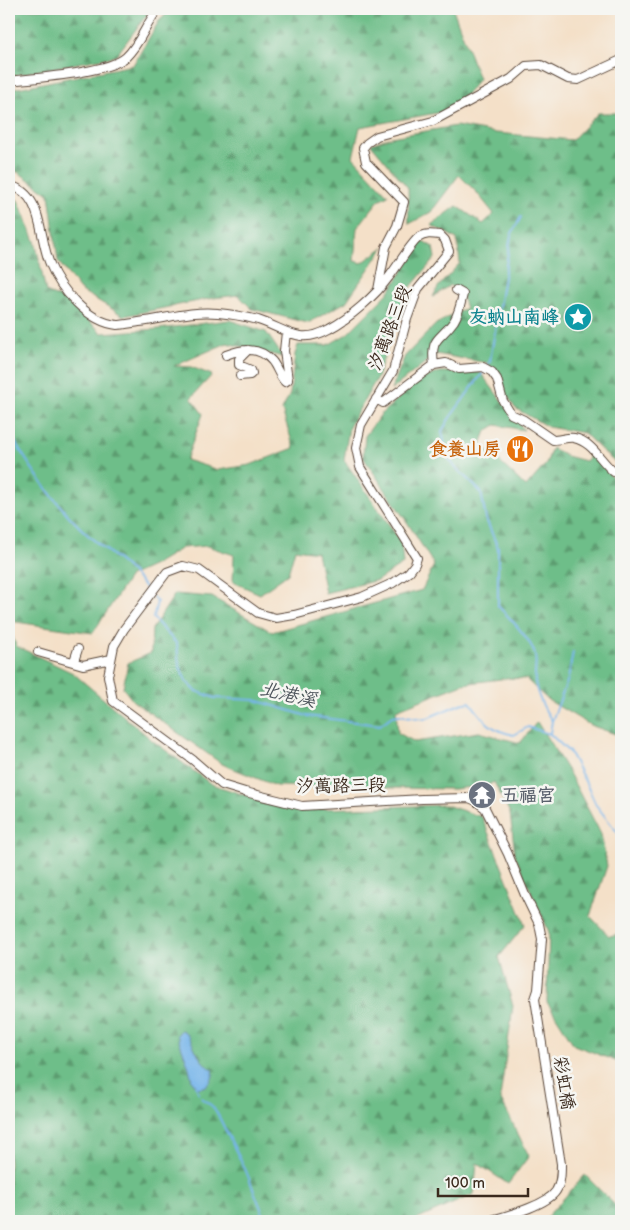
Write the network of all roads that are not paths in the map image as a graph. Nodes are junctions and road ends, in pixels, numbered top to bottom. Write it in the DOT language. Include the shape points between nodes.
graph roads {
  1 [pos="158,9"];
  2 [pos="621,60"];
  3 [pos="9,81"];
  4 [pos="9,185"];
  5 [pos="378,290"];
  6 [pos="456,290"];
  7 [pos="286,332"];
  8 [pos="248,350"];
  9 [pos="226,355"];
  10 [pos="434,365"];
  11 [pos="240,376"];
  12 [pos="376,399"];
  13 [pos="614,472"];
  14 [pos="78,649"];
  15 [pos="38,652"];
  16 [pos="111,659"];
  17 [pos="74,661"];
  18 [pos="538,990"];
  19 [pos="488,1221"];
  1 -- 3 [label="street" via="132,50 117,63"];
  2 -- 5 [label="street" via="578,80 568,79 541,65 526,66 511,79 433,121 366,142 363,148 366,162 404,202 386,247"];
  4 -- 7 [label="street, 汐萬路三段" via="18,187 30,197 50,264 62,285 85,311 101,321 118,325 194,312 217,313 258,320"];
  5 -- 7 [label="street, 汐萬路三段" via="329,329 311,337"];
  5 -- 12 [label="street, 汐萬路三段" via="419,238 430,233 445,240 449,251 418,289 393,371"];
  6 -- 10 [label="street" via="463,294 459,311 433,345"];
  7 -- 8 [label="street" via="284,351 288,380 285,382 271,360"];
  8 -- 9 [label="street"];
  8 -- 11 [label="street" via="239,359 239,365 252,373"];
  10 -- 12 [label="street" via="383,403"];
  10 -- 13 [label="street" via="446,364 459,369 482,367 492,372 511,414 553,440 573,438 591,446"];
  12 -- 16 [label="street, 汐萬路三段" via="361,426 357,457 360,467 417,558 409,572 362,597 276,618 258,613 199,570 183,566 167,572 124,629"];
  14 -- 17 [label="street"];
  15 -- 17 [label="street"];
  16 -- 17 [label="street" via="83,665"];
  16 -- 18 [label="street, 汐萬路三段" via="108,676 113,701 222,785 302,806 422,799 470,798 476,801 485,808 539,924 542,939"];
  18 -- 19 [label="street, 彩虹橋" via="535,999 560,1149 560,1180 556,1191 546,1201"];
}
